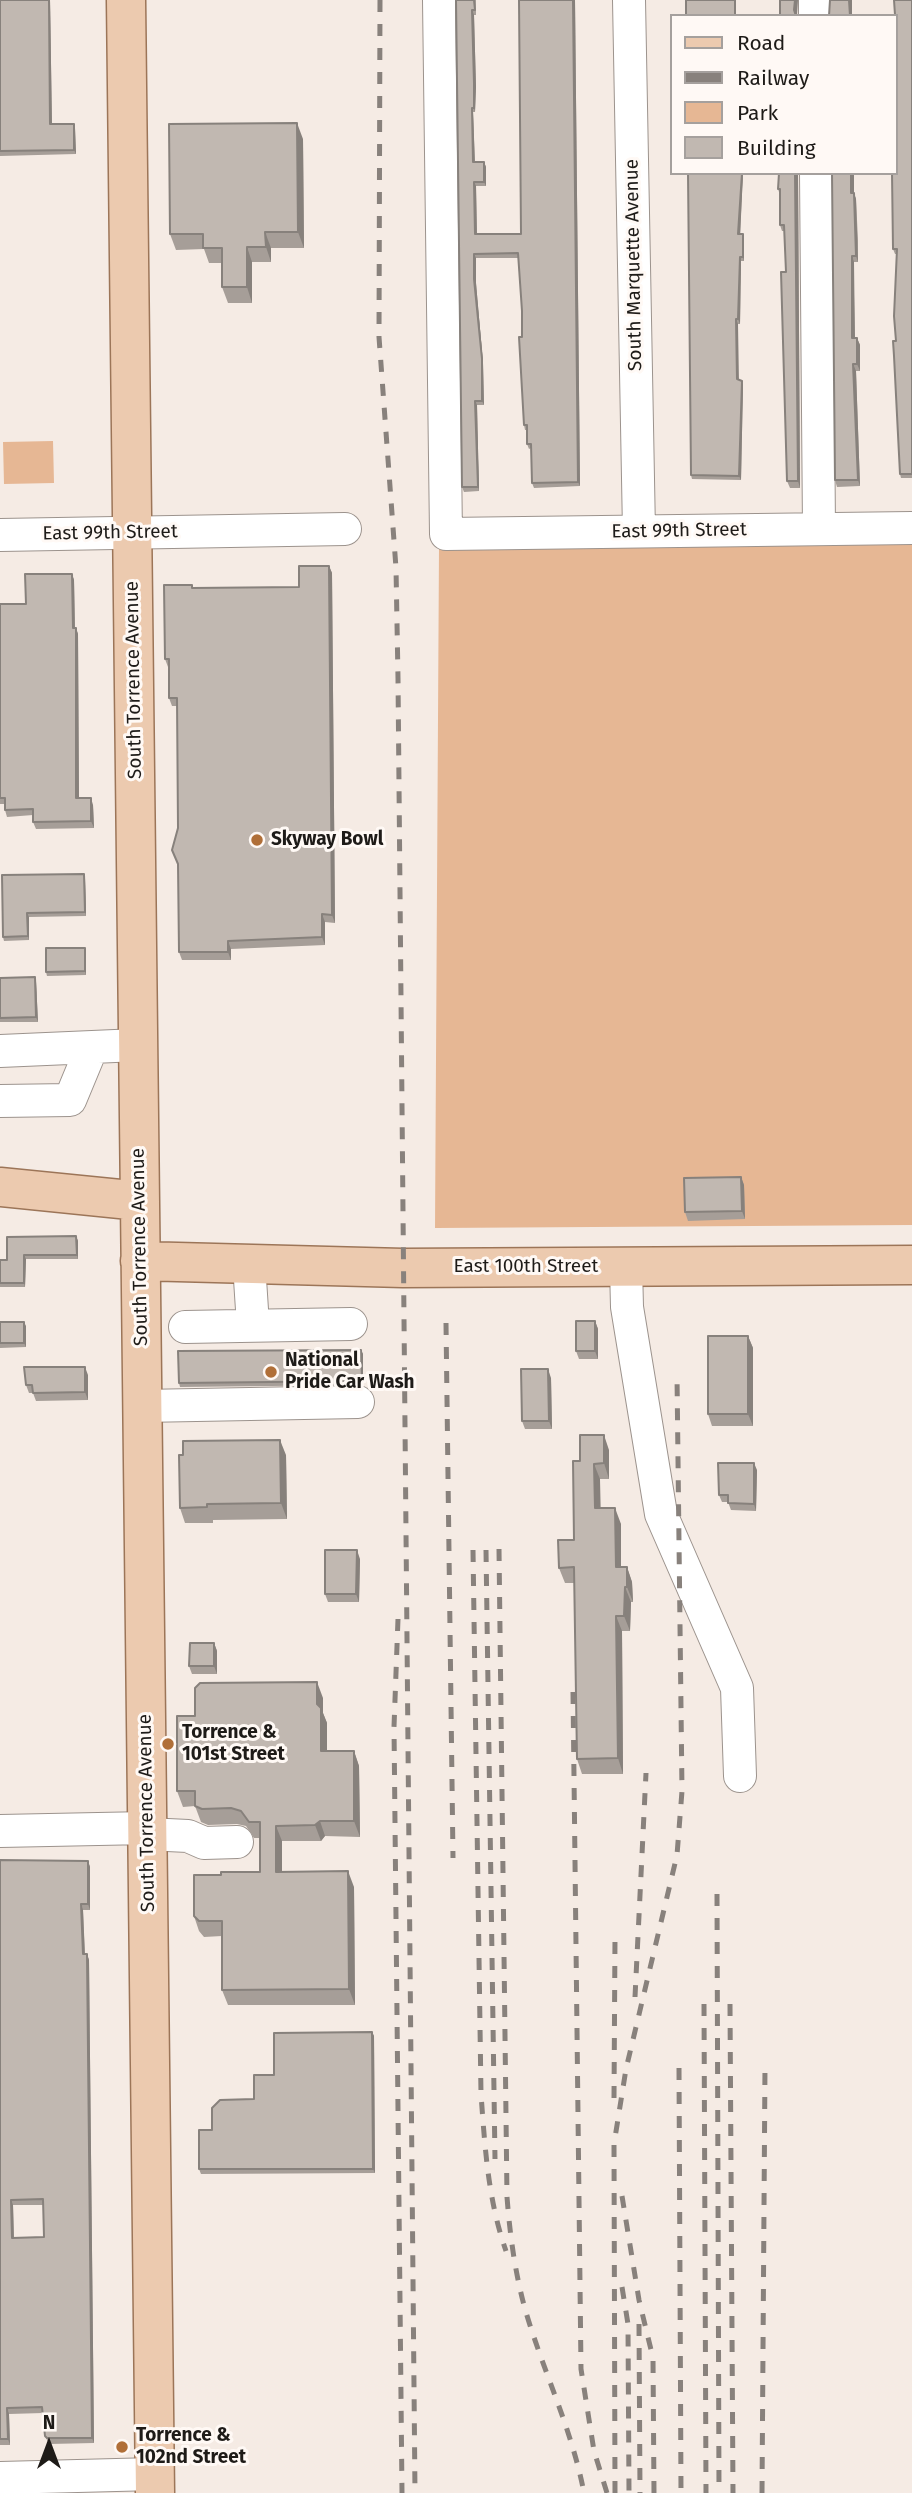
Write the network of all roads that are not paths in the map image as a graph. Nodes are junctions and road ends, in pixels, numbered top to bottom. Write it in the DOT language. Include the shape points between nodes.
graph roads {
  1 [pos="126,0"];
  2 [pos="439,0"];
  3 [pos="629,0"];
  4 [pos="816,175"];
  5 [pos="912,528"];
  6 [pos="345,529"];
  7 [pos="819,529"];
  8 [pos="639,531"];
  9 [pos="133,533"];
  10 [pos="0,536"];
  11 [pos="138,1045"];
  12 [pos="92,1047"];
  13 [pos="0,1051"];
  14 [pos="0,1101"];
  15 [pos="0,1187"];
  16 [pos="140,1201"];
  17 [pos="140,1261"];
  18 [pos="249,1264"];
  19 [pos="912,1265"];
  20 [pos="625,1267"];
  21 [pos="351,1324"];
  22 [pos="253,1325"];
  23 [pos="185,1327"];
  24 [pos="358,1402"];
  25 [pos="142,1406"];
  26 [pos="740,1776"];
  27 [pos="0,1831"];
  28 [pos="147,1831"];
  29 [pos="237,1842"];
  30 [pos="0,2477"];
  31 [pos="155,2483"];
  1 -- 9 [label="main road, South Torrence Avenue"];
  2 -- 8 [label="street, East 99th Street" via="446,534"];
  3 -- 8 [label="street, South Marquette Avenue"];
  4 -- 7 [label="street"];
  5 -- 7 [label="street, East 99th Street"];
  6 -- 9 [label="street, East 99th Street"];
  7 -- 8 [label="street, East 99th Street"];
  9 -- 10 [label="street, East 99th Street"];
  9 -- 11 [label="main road, South Torrence Avenue"];
  11 -- 12 [label="street"];
  11 -- 16 [label="main road, South Torrence Avenue"];
  12 -- 13 [label="street"];
  12 -- 14 [label="street" via="70,1100"];
  15 -- 16 [label="main road"];
  16 -- 17 [label="main road, South Torrence Avenue"];
  17 -- 18 [label="main road, East 100th Street"];
  17 -- 25 [label="main road, South Torrence Avenue"];
  18 -- 20 [label="main road, East 100th Street"];
  18 -- 22 [label="street"];
  19 -- 20 [label="main road, East 100th Street"];
  20 -- 26 [label="street" via="627,1307 661,1514 737,1688"];
  21 -- 22 [label="street"];
  22 -- 23 [label="street"];
  24 -- 25 [label="street"];
  25 -- 28 [label="main road, South Torrence Avenue"];
  27 -- 28 [label="street"];
  28 -- 29 [label="street" via="188,1836 204,1843"];
  28 -- 31 [label="main road, South Torrence Avenue"];
  30 -- 31 [label="street"];
}
